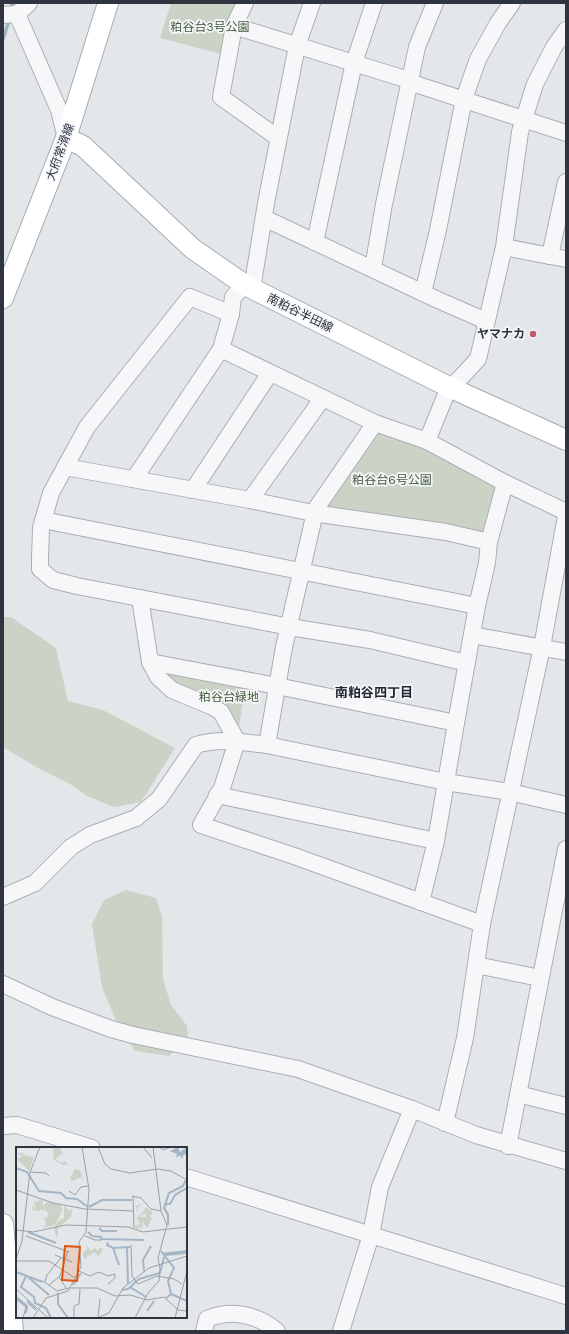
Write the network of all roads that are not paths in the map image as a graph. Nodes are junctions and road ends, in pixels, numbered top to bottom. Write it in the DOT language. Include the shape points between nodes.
graph roads {
  1 [pos="29,3"];
  2 [pos="108,3"];
  3 [pos="245,3"];
  4 [pos="312,3"];
  5 [pos="374,3"];
  6 [pos="435,3"];
  7 [pos="512,3"];
  8 [pos="10,14"];
  9 [pos="234,26"];
  10 [pos="566,30"];
  11 [pos="297,46"];
  12 [pos="354,63"];
  13 [pos="409,82"];
  14 [pos="464,99"];
  15 [pos="524,118"];
  16 [pos="566,133"];
  17 [pos="66,138"];
  18 [pos="278,138"];
  19 [pos="566,182"];
  20 [pos="264,218"];
  21 [pos="315,242"];
  22 [pos="504,246"];
  23 [pos="550,256"];
  24 [pos="566,259"];
  25 [pos="373,268"];
  26 [pos="248,287"];
  27 [pos="423,293"];
  28 [pos="3,298"];
  29 [pos="231,314"];
  30 [pos="486,321"];
  31 [pos="221,349"];
  32 [pos="270,373"];
  33 [pos="450,387"];
  34 [pos="322,399"];
  35 [pos="375,423"];
  36 [pos="566,440"];
  37 [pos="427,441"];
  38 [pos="65,467"];
  39 [pos="134,479"];
  40 [pos="505,483"];
  41 [pos="193,490"];
  42 [pos="250,500"];
  43 [pos="566,512"];
  44 [pos="313,513"];
  45 [pos="566,516"];
  46 [pos="43,520"];
  47 [pos="489,542"];
  48 [pos="302,570"];
  49 [pos="140,598"];
  50 [pos="477,606"];
  51 [pos="290,627"];
  52 [pos="472,635"];
  53 [pos="542,647"];
  54 [pos="566,652"];
  55 [pos="150,662"];
  56 [pos="467,663"];
  57 [pos="278,686"];
  58 [pos="456,723"];
  59 [pos="237,741"];
  60 [pos="267,745"];
  61 [pos="446,782"];
  62 [pos="510,792"];
  63 [pos="217,796"];
  64 [pos="566,805"];
  65 [pos="436,840"];
  66 [pos="566,849"];
  67 [pos="564,872"];
  68 [pos="3,897"];
  69 [pos="421,902"];
  70 [pos="482,924"];
  71 [pos="476,964"];
  72 [pos="540,978"];
  73 [pos="3,984"];
  74 [pos="518,1094"];
  75 [pos="566,1106"];
  76 [pos="412,1109"];
  77 [pos="445,1123"];
  78 [pos="3,1126"];
  79 [pos="508,1146"];
  80 [pos="89,1147"];
  81 [pos="566,1161"];
  82 [pos="187,1177"];
  83 [pos="3,1224"];
  84 [pos="371,1235"];
  85 [pos="566,1296"];
  86 [pos="13,1331"];
  87 [pos="204,1331"];
  88 [pos="277,1331"];
  89 [pos="341,1331"];
  1 -- 8 [label="street"];
  2 -- 17 [label="main road, 大府常滑線"];
  3 -- 9 [label="street"];
  4 -- 11 [label="street"];
  5 -- 12 [label="street"];
  6 -- 13 [label="street" via="417,47"];
  7 -- 14 [label="street" via="478,59"];
  8 -- 17 [label="street" via="59,110"];
  9 -- 11 [label="street"];
  9 -- 18 [label="street" via="221,97"];
  10 -- 15 [label="street" via="535,84"];
  11 -- 12 [label="street"];
  11 -- 18 [label="street"];
  12 -- 13 [label="street"];
  12 -- 21 [label="street"];
  13 -- 14 [label="street"];
  13 -- 25 [label="street"];
  14 -- 15 [label="street"];
  14 -- 27 [label="street"];
  15 -- 16 [label="street"];
  15 -- 22 [label="street"];
  17 -- 26 [label="main road, 南粕谷半田線" via="83,146 193,249"];
  17 -- 28 [label="main road, 大府常滑線"];
  18 -- 20 [label="street"];
  19 -- 23 [label="street"];
  20 -- 21 [label="street"];
  20 -- 26 [label="street"];
  21 -- 25 [label="street"];
  22 -- 23 [label="street"];
  22 -- 30 [label="street"];
  23 -- 24 [label="street"];
  25 -- 27 [label="street"];
  26 -- 29 [label="street" via="233,298"];
  26 -- 33 [label="main road, 南粕谷半田線"];
  27 -- 30 [label="street"];
  29 -- 31 [label="street"];
  29 -- 38 [label="street" via="190,297 88,427"];
  30 -- 33 [label="street" via="478,359"];
  31 -- 32 [label="street"];
  31 -- 39 [label="street"];
  32 -- 34 [label="street"];
  32 -- 41 [label="street"];
  33 -- 36 [label="main road, 南粕谷半田線"];
  33 -- 37 [label="street"];
  34 -- 35 [label="street"];
  34 -- 42 [label="street"];
  35 -- 37 [label="street"];
  35 -- 44 [label="street"];
  37 -- 40 [label="street"];
  38 -- 39 [label="street"];
  38 -- 46 [label="street" via="51,492"];
  39 -- 41 [label="street"];
  40 -- 43 [label="street"];
  40 -- 47 [label="street"];
  41 -- 42 [label="street"];
  42 -- 44 [label="street"];
  44 -- 47 [label="street" via="446,532"];
  44 -- 48 [label="street"];
  45 -- 53 [label="street"];
  46 -- 48 [label="street"];
  46 -- 49 [label="street" via="40,568 53,580"];
  47 -- 50 [label="street"];
  48 -- 50 [label="street"];
  48 -- 51 [label="street"];
  49 -- 51 [label="street"];
  49 -- 55 [label="street"];
  50 -- 52 [label="street"];
  51 -- 56 [label="street" via="370,640"];
  51 -- 57 [label="street"];
  52 -- 53 [label="street"];
  52 -- 56 [label="street"];
  53 -- 54 [label="street"];
  53 -- 62 [label="street"];
  55 -- 57 [label="street"];
  55 -- 59 [label="street" via="158,677 172,690 221,712"];
  56 -- 58 [label="street"];
  57 -- 58 [label="street"];
  57 -- 60 [label="street"];
  58 -- 61 [label="street"];
  59 -- 60 [label="street"];
  59 -- 63 [label="street"];
  59 -- 68 [label="street" via="206,742 196,745 159,799 136,818 90,835 71,847 35,883"];
  60 -- 61 [label="street"];
  61 -- 62 [label="street"];
  61 -- 65 [label="street"];
  62 -- 64 [label="street"];
  62 -- 70 [label="street"];
  63 -- 65 [label="street"];
  63 -- 69 [label="street" via="201,825"];
  65 -- 69 [label="street"];
  66 -- 67 [label="street"];
  67 -- 72 [label="street"];
  69 -- 70 [label="street"];
  70 -- 71 [label="street"];
  71 -- 72 [label="street"];
  71 -- 77 [label="street" via="465,1038"];
  72 -- 74 [label="street"];
  73 -- 76 [label="street" via="52,1007 111,1029 298,1069"];
  74 -- 75 [label="street"];
  74 -- 79 [label="street"];
  76 -- 77 [label="street"];
  76 -- 84 [label="street" via="380,1188"];
  77 -- 79 [label="street"];
  78 -- 80 [label="street" via="17,1125"];
  79 -- 81 [label="street"];
  82 -- 84 [label="street"];
  83 -- 86 [label="main road"];
  84 -- 85 [label="street"];
  84 -- 89 [label="street"];
  87 -- 88 [label="street" via="207,1319 238,1314 269,1324"];
}
